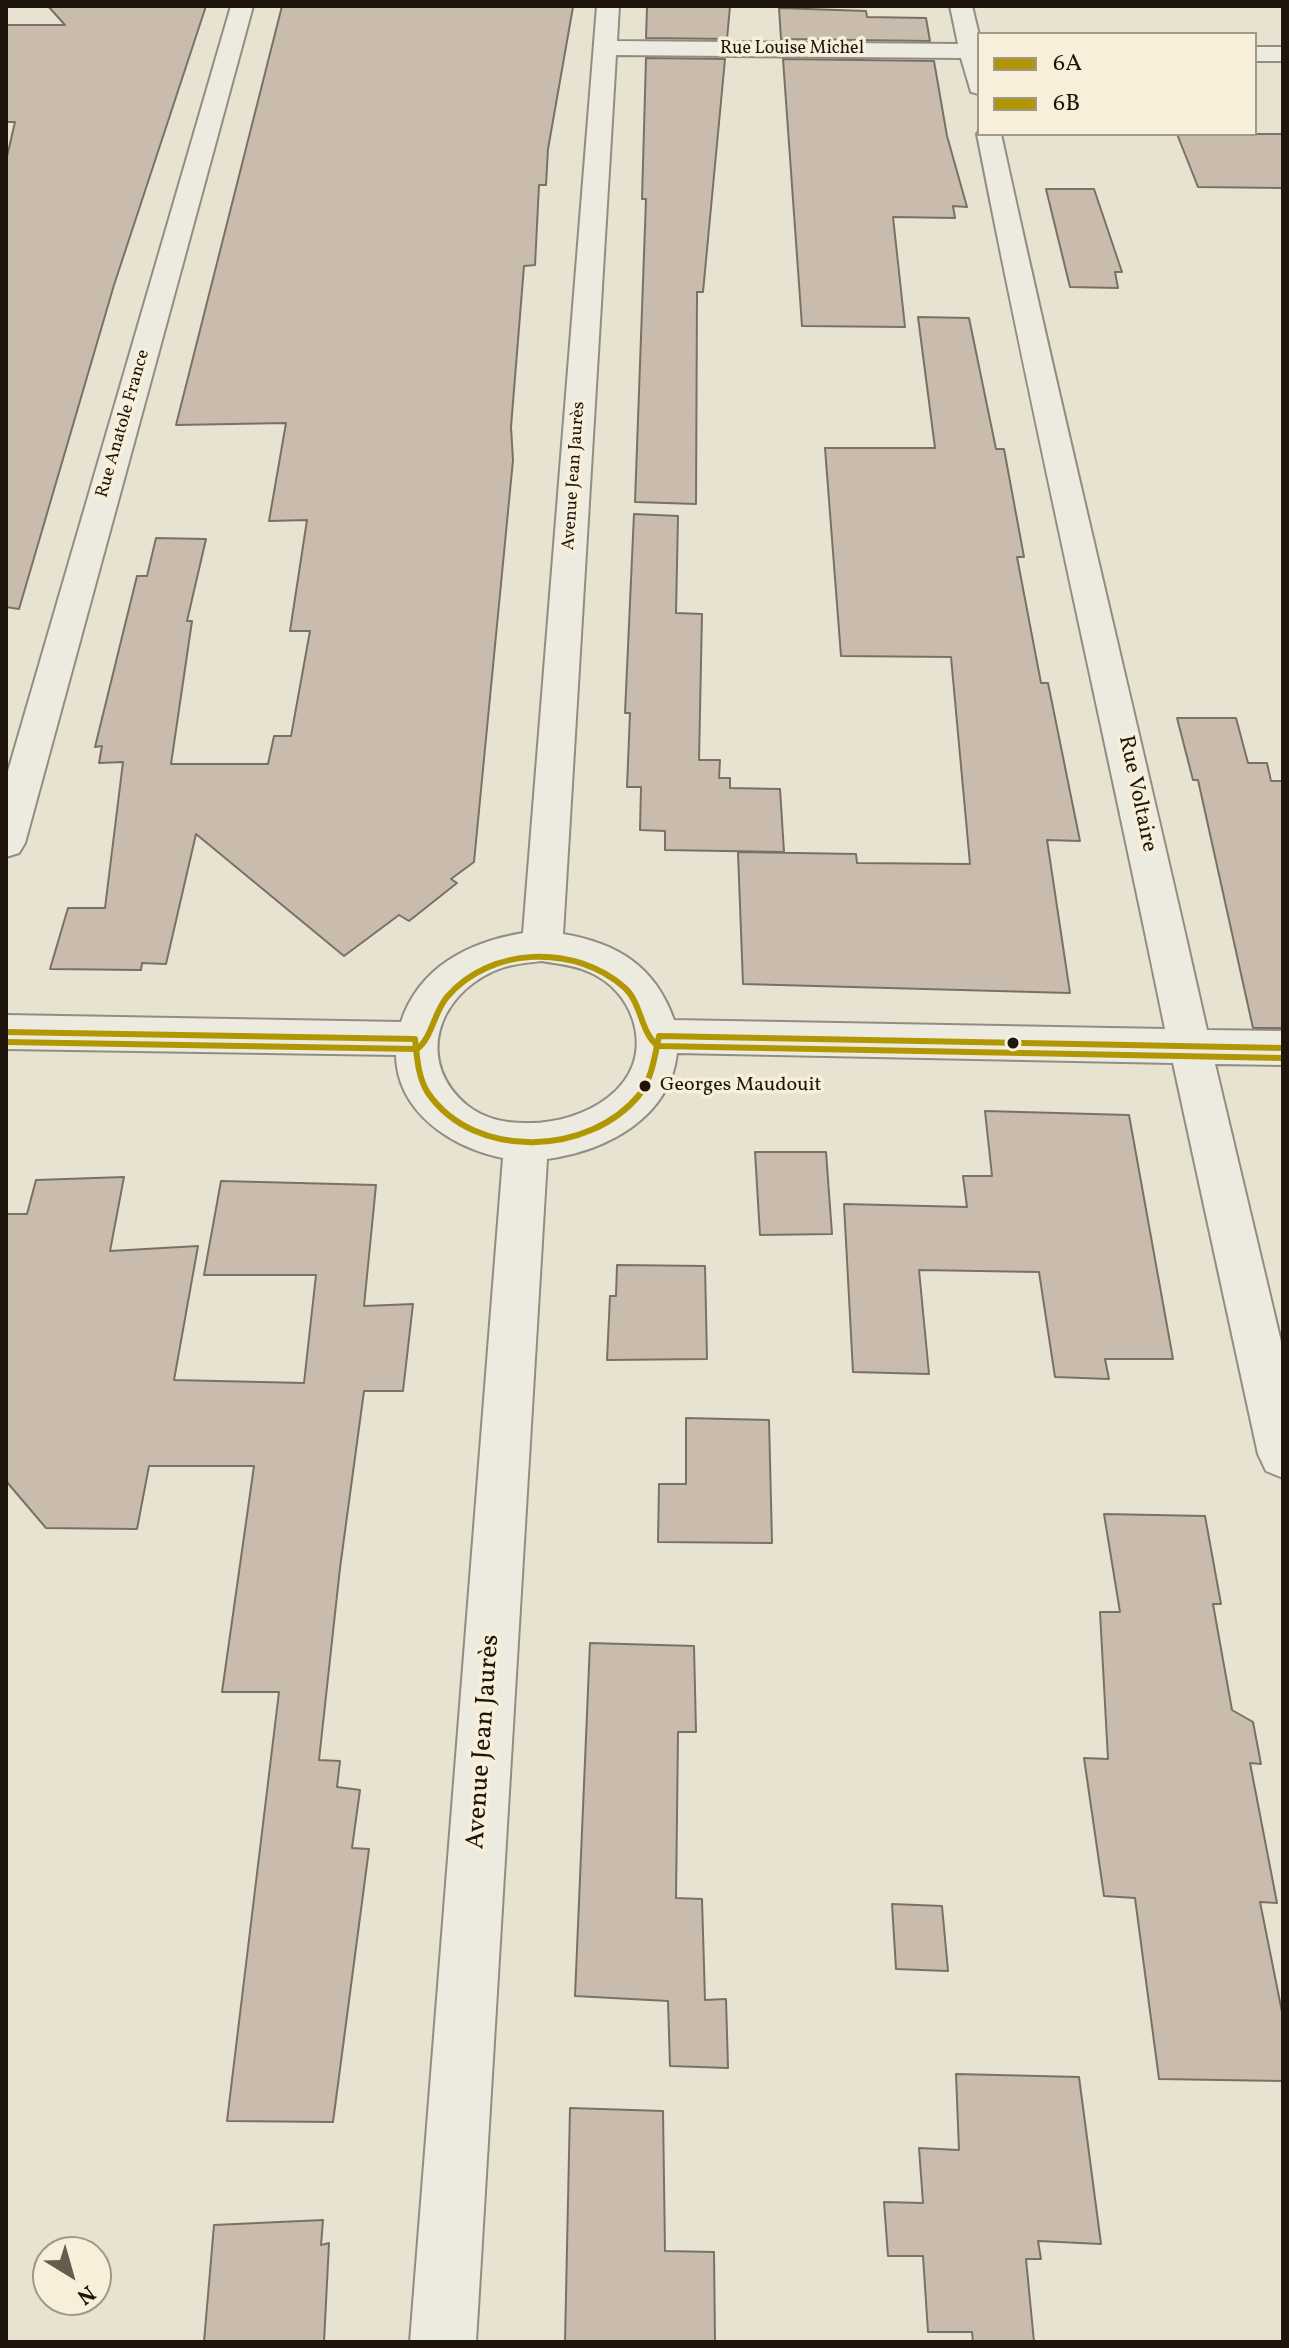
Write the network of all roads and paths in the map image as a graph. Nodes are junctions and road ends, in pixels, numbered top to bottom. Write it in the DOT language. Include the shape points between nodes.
graph roads {
  1 [pos="242,6"];
  2 [pos="608,6"];
  3 [pos="961,6"];
  4 [pos="605,48"];
  5 [pos="975,51"];
  6 [pos="1257,54"];
  7 [pos="1283,54"];
  8 [pos="989,136"];
  9 [pos="6,843"];
  10 [pos="542,946"];
  11 [pos="6,1032"];
  12 [pos="659,1036"];
  13 [pos="415,1039"];
  14 [pos="1191,1046"];
  15 [pos="1283,1048"];
  16 [pos="526,1143"];
  17 [pos="1283,1454"];
  18 [pos="443,2342"];
  1 -- 9 [label="street, Rue Anatole France"];
  2 -- 4 [label="street, Avenue Jean Jaurès"];
  3 -- 5 [label="street"];
  4 -- 5 [label="street, Rue Louise Michel"];
  4 -- 10 [label="street, Avenue Jean Jaurès"];
  6 -- 7 [label="street"];
  8 -- 14 [label="street, Rue Voltaire"];
  10 -- 12 [label="street" via="608,963 633,982 651,1007"];
  10 -- 13 [label="street" via="473,963 445,983 425,1009"];
  11 -- 13 [label="street"];
  12 -- 14 [label="street"];
  12 -- 16 [label="street" via="654,1068 636,1099 606,1123 568,1139"];
  13 -- 16 [label="street" via="417,1069 431,1097 456,1121 488,1136"];
  14 -- 15 [label="street"];
  14 -- 17 [label="street, Rue Voltaire"];
  16 -- 18 [label="street, Avenue Jean Jaurès"];
}
